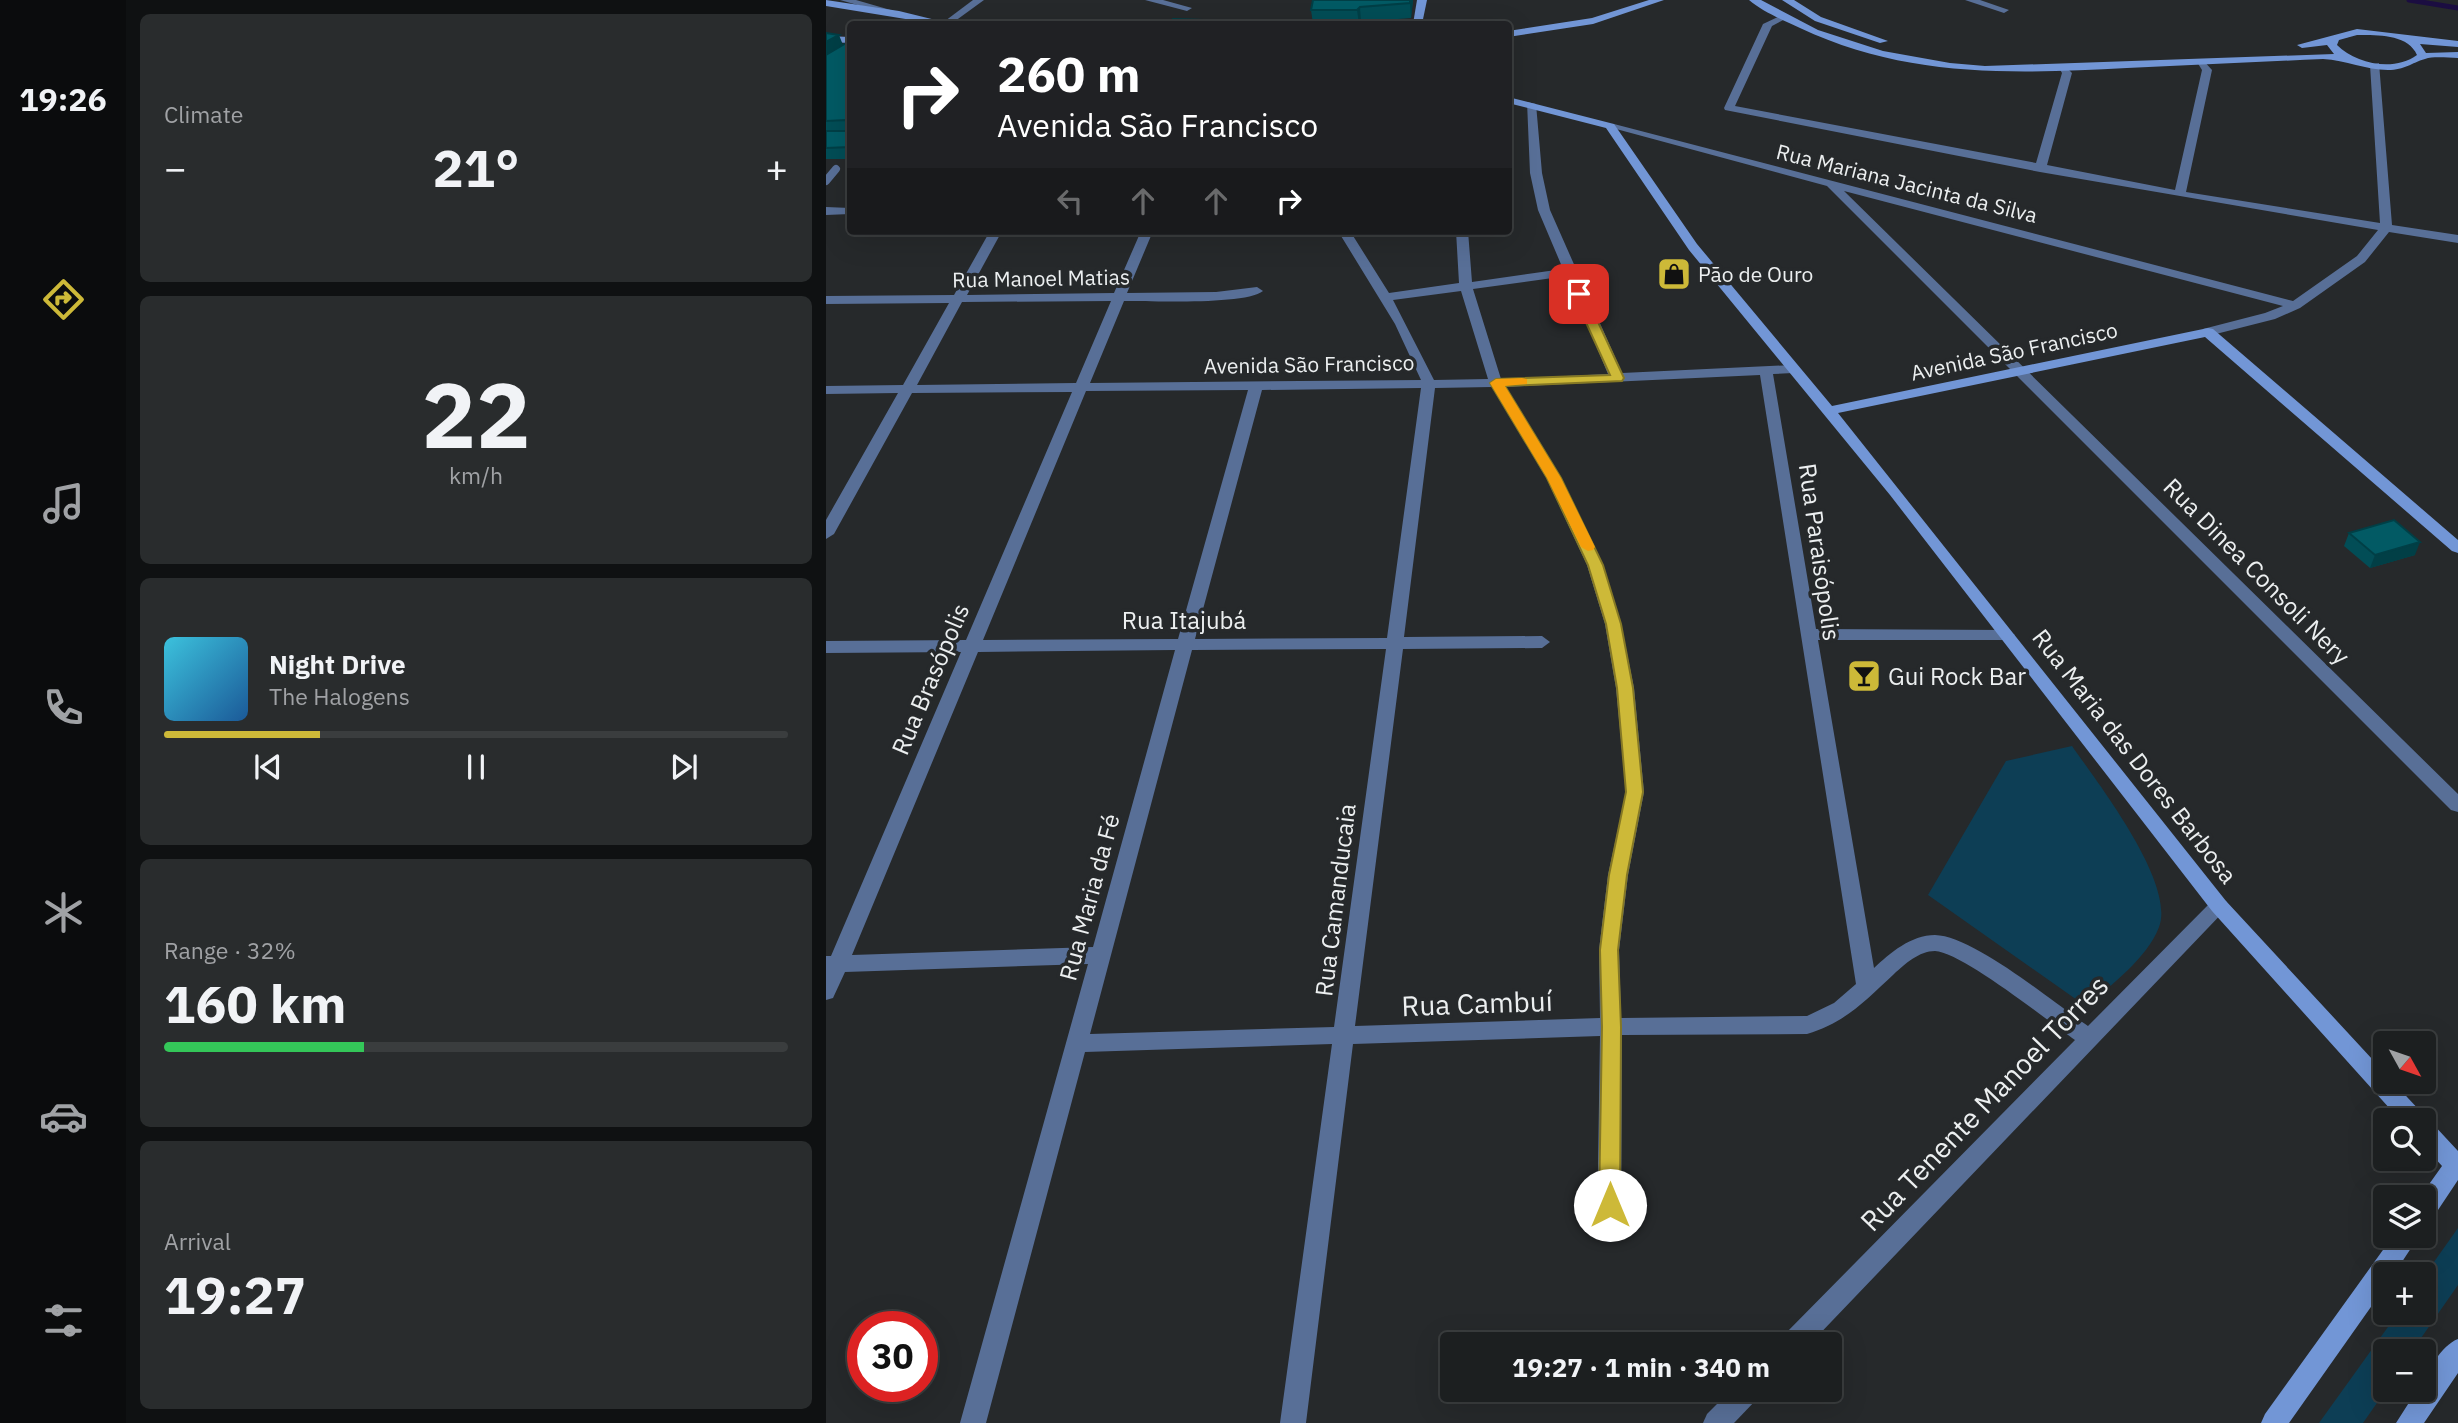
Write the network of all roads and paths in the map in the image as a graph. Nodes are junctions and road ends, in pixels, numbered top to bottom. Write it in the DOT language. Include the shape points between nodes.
graph roads {
  1 [pos="845,0"];
  2 [pos="979,0"];
  3 [pos="1150,0"];
  4 [pos="1422,0"];
  5 [pos="1659,0"];
  6 [pos="1754,0"];
  7 [pos="1787,0"];
  8 [pos="1970,0"];
  9 [pos="826,3"];
  10 [pos="1188,8"];
  11 [pos="2004,10"];
  12 [pos="899,14"];
  13 [pos="1782,18"];
  14 [pos="932,21"];
  15 [pos="950,21"];
  16 [pos="1418,21"];
  17 [pos="1512,33"];
  18 [pos="826,39"];
  19 [pos="847,40"];
  20 [pos="2407,40"];
  21 [pos="2333,41"];
  22 [pos="1890,43"];
  23 [pos="2458,44"];
  24 [pos="2099,55"];
  25 [pos="2458,55"];
  26 [pos="2422,56"];
  27 [pos="2058,57"];
  28 [pos="2345,57"];
  29 [pos="2001,58"];
  30 [pos="2014,58"];
  31 [pos="2202,62"];
  32 [pos="2375,65"];
  33 [pos="2064,68"];
  34 [pos="1512,101"];
  35 [pos="1531,104"];
  36 [pos="1610,126"];
  37 [pos="836,169"];
  38 [pos="2040,169"];
  39 [pos="826,181"];
  40 [pos="1830,183"];
  41 [pos="2180,194"];
  42 [pos="847,211"];
  43 [pos="826,212"];
  44 [pos="2386,228"];
  45 [pos="994,235"];
  46 [pos="1145,235"];
  47 [pos="1347,235"];
  48 [pos="1462,235"];
  49 [pos="2458,239"];
  50 [pos="1570,272"];
  51 [pos="1466,288"];
  52 [pos="1257,291"];
  53 [pos="1120,297"];
  54 [pos="1386,297"];
  55 [pos="958,298"];
  56 [pos="826,300"];
  57 [pos="2295,304"];
  58 [pos="2208,332"];
  59 [pos="1793,369"];
  60 [pos="1766,371"];
  61 [pos="2021,372"];
  62 [pos="1617,378"];
  63 [pos="1429,383"];
  64 [pos="1496,383"];
  65 [pos="1256,385"];
  66 [pos="1082,387"];
  67 [pos="908,389"];
  68 [pos="826,390"];
  69 [pos="1829,411"];
  70 [pos="826,534"];
  71 [pos="2458,548"];
  72 [pos="1807,634"];
  73 [pos="2007,635"];
  74 [pos="1542,642"];
  75 [pos="1394,643"];
  76 [pos="1185,645"];
  77 [pos="972,646"];
  78 [pos="826,647"];
  79 [pos="2458,805"];
  80 [pos="2219,906"];
  81 [pos="1100,956"];
  82 [pos="832,964"];
  83 [pos="1867,988"];
  84 [pos="826,992"];
  85 [pos="1611,1027"];
  86 [pos="1343,1035"];
  87 [pos="2090,1039"];
  88 [pos="1076,1043"];
  89 [pos="2403,1108"];
  90 [pos="2436,1142"];
  91 [pos="2457,1163"];
  92 [pos="2436,1194"];
  93 [pos="1609,1231"];
  94 [pos="2398,1248"];
  95 [pos="1805,1332"];
  96 [pos="2458,1351"];
  97 [pos="1736,1402"];
  98 [pos="973,1423"];
  99 [pos="1293,1423"];
  100 [pos="1716,1423"];
  101 [pos="2274,1423"];
  102 [pos="2409,1423"];
  1 -- 12 [label="street"];
  2 -- 15 [label="street"];
  3 -- 10 [label="street"];
  4 -- 16 [label="street"];
  5 -- 17 [label="street" via="1593,21"];
  6 -- 13 [label="street"];
  7 -- 22 [label="street" via="1818,19"];
  8 -- 11 [label="street"];
  9 -- 12 [label="street"];
  12 -- 14 [label="street"];
  13 -- 33 [label="street" via="1835,40 1904,57 1987,68"];
  13 -- 38 [label="street" via="1768,24 1729,108"];
  18 -- 19 [label="street"];
  20 -- 21 [label="street" via="2367,32 2348,33"];
  20 -- 23 [label="street"];
  20 -- 26 [label="street"];
  21 -- 24 [label="street"];
  21 -- 28 [label="street" via="2334,49"];
  25 -- 26 [label="street"];
  26 -- 32 [label="street" via="2407,65"];
  27 -- 33 [label="street"];
  28 -- 31 [label="street"];
  28 -- 32 [label="street"];
  29 -- 30 [label="street"];
  31 -- 33 [label="street"];
  31 -- 41 [label="street" via="2207,70"];
  32 -- 44 [label="street"];
  33 -- 38 [label="street" via="2067,73"];
  34 -- 35 [label="street, Rua Mariana Jacinta da Silva"];
  35 -- 36 [label="street, Rua Mariana Jacinta da Silva"];
  35 -- 50 [label="street" via="1544,210"];
  36 -- 40 [label="street, Rua Mariana Jacinta da Silva"];
  36 -- 59 [label="street, Rua Maria das Dores Barbosa" via="1693,247"];
  37 -- 39 [label="lane"];
  38 -- 41 [label="street"];
  40 -- 57 [label="street, Rua Mariana Jacinta da Silva"];
  40 -- 61 [label="street, Rua Dinea Consoli Nery"];
  41 -- 44 [label="street"];
  42 -- 43 [label="street"];
  44 -- 49 [label="street"];
  44 -- 57 [label="street" via="2361,259"];
  45 -- 55 [label="street"];
  46 -- 53 [label="street, Rua Brasópolis"];
  47 -- 54 [label="street"];
  48 -- 51 [label="street"];
  50 -- 51 [label="street"];
  50 -- 62 [label="street"];
  51 -- 54 [label="street"];
  51 -- 64 [label="street"];
  52 -- 53 [label="street, Rua Manoel Matias"];
  53 -- 55 [label="street, Rua Manoel Matias"];
  53 -- 66 [label="street, Rua Brasópolis"];
  54 -- 63 [label="street"];
  55 -- 56 [label="street, Rua Manoel Matias"];
  55 -- 67 [label="street"];
  57 -- 58 [label="street" via="2270,316"];
  58 -- 61 [label="street, Avenida São Francisco"];
  58 -- 71 [label="street"];
  59 -- 60 [label="street, Avenida São Francisco"];
  59 -- 69 [label="street, Rua Maria das Dores Barbosa"];
  60 -- 62 [label="street, Avenida São Francisco"];
  60 -- 72 [label="street, Rua Paraisópolis"];
  61 -- 69 [label="street, Avenida São Francisco"];
  61 -- 79 [label="street, Rua Dinea Consoli Nery"];
  62 -- 64 [label="street, Avenida São Francisco"];
  63 -- 64 [label="street, Avenida São Francisco"];
  63 -- 65 [label="street, Avenida São Francisco"];
  63 -- 75 [label="street, Rua Camanducaia"];
  64 -- 85 [label="street" via="1554,478 1595,565 1613,624 1625,688 1635,792 1612,917"];
  65 -- 66 [label="street, Avenida São Francisco"];
  65 -- 76 [label="street, Rua Maria da Fé"];
  66 -- 67 [label="street, Avenida São Francisco"];
  66 -- 77 [label="street, Rua Brasópolis"];
  67 -- 68 [label="street, Avenida São Francisco"];
  67 -- 70 [label="street"];
  69 -- 73 [label="street, Rua Maria das Dores Barbosa"];
  72 -- 73 [label="street"];
  72 -- 83 [label="street, Rua Paraisópolis"];
  73 -- 80 [label="street, Rua Maria das Dores Barbosa"];
  74 -- 75 [label="street, Rua Itajubá"];
  75 -- 76 [label="street, Rua Itajubá"];
  75 -- 86 [label="street, Rua Camanducaia"];
  76 -- 77 [label="street, Rua Itajubá"];
  76 -- 81 [label="street, Rua Maria da Fé"];
  77 -- 78 [label="street, Rua Itajubá"];
  77 -- 82 [label="street, Rua Brasópolis"];
  80 -- 87 [label="street, Rua Tenente Manoel Torres"];
  80 -- 89 [label="street, Rua Maria das Dores Barbosa"];
  81 -- 82 [label="street"];
  81 -- 88 [label="street, Rua Maria da Fé"];
  82 -- 84 [label="street, Rua Brasópolis"];
  83 -- 85 [label="street, Rua Cambuí" via="1843,1009 1813,1024"];
  83 -- 87 [label="street, Rua Cambuí" via="1904,955 1920,945 1936,943 1978,962"];
  85 -- 86 [label="street, Rua Cambuí"];
  85 -- 93 [label="street"];
  86 -- 88 [label="street, Rua Cambuí"];
  86 -- 99 [label="street, Rua Camanducaia"];
  87 -- 95 [label="street, Rua Tenente Manoel Torres"];
  88 -- 98 [label="street, Rua Maria da Fé"];
  90 -- 91 [label="street"];
  91 -- 92 [label="street"];
  94 -- 101 [label="street"];
  96 -- 102 [label="street"];
  97 -- 100 [label="street"];
}
